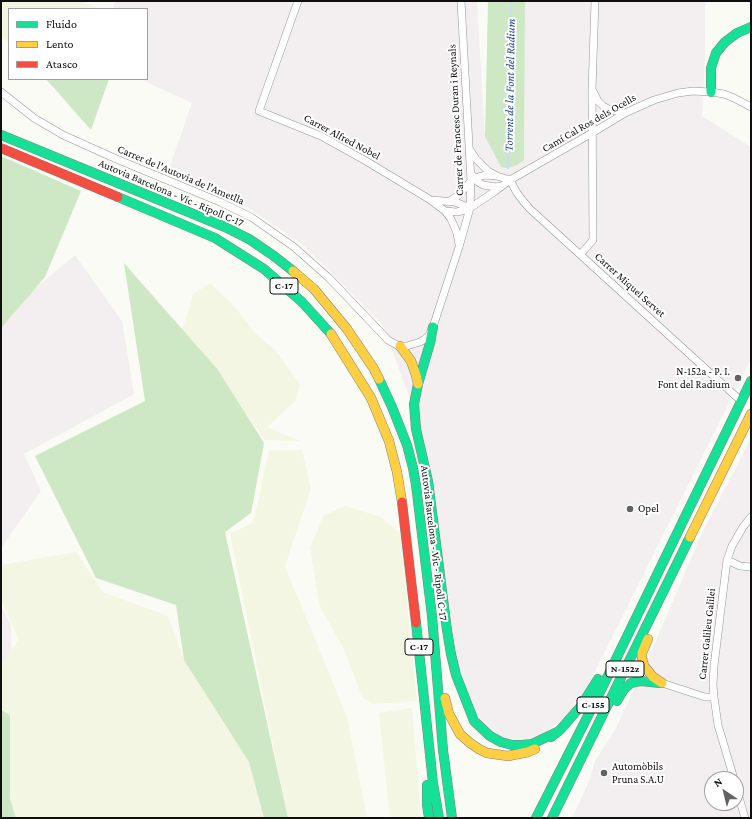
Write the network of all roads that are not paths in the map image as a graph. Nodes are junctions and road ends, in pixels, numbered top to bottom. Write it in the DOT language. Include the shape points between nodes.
graph roads {
  1 [pos="298,1"];
  2 [pos="461,1"];
  3 [pos="595,1"];
  4 [pos="751,28"];
  5 [pos="592,90"];
  6 [pos="1,92"];
  7 [pos="711,92"];
  8 [pos="751,107"];
  9 [pos="625,113"];
  10 [pos="1,126"];
  11 [pos="592,133"];
  12 [pos="1,135"];
  13 [pos="469,149"];
  14 [pos="3,150"];
  15 [pos="496,176"];
  16 [pos="472,178"];
  17 [pos="510,180"];
  18 [pos="502,186"];
  19 [pos="429,199"];
  20 [pos="160,200"];
  21 [pos="448,202"];
  22 [pos="470,208"];
  23 [pos="445,211"];
  24 [pos="459,247"];
  25 [pos="581,254"];
  26 [pos="433,327"];
  27 [pos="400,346"];
  28 [pos="751,381"];
  29 [pos="418,384"];
  30 [pos="741,401"];
  31 [pos="751,414"];
  32 [pos="751,517"];
  33 [pos="683,550"];
  34 [pos="727,560"];
  35 [pos="751,567"];
  36 [pos="648,591"];
  37 [pos="436,666"];
  38 [pos="644,666"];
  39 [pos="632,683"];
  40 [pos="662,683"];
  41 [pos="714,697"];
  42 [pos="557,732"];
  43 [pos="428,733"];
  44 [pos="732,771"];
  45 [pos="572,776"];
  46 [pos="566,788"];
  47 [pos="429,818"];
  48 [pos="439,818"];
  49 [pos="452,818"];
  50 [pos="536,818"];
  51 [pos="545,818"];
  52 [pos="552,818"];
  1 -- 19 [label="street, Carrer Alfred Nobel" via="259,111 321,136"];
  2 -- 13 [label="street, Carrer de Francesc Duran i Reynals"];
  3 -- 5 [label="street"];
  4 -- 7 [label="highway" via="736,33 716,53 711,68"];
  5 -- 9 [label="street" via="603,106"];
  5 -- 11 [label="street"];
  6 -- 27 [label="street, Carrer de l'Autovia de l'Ametlla" via="34,118 64,136 251,217 294,248 329,278 388,340"];
  7 -- 8 [label="street, Camí Cal Ros dels Ocells" via="724,94"];
  7 -- 9 [label="street, Camí Cal Ros dels Ocells" via="693,91 665,96"];
  9 -- 11 [label="street, Camí Cal Ros dels Ocells"];
  10 -- 20 [label="highway" via="126,179"];
  11 -- 17 [label="street, Camí Cal Ros dels Ocells"];
  11 -- 25 [label="street" via="593,240"];
  12 -- 20 [label="highway, Autovia Barcelona - Vic - Ripoll C-17 / C-17"];
  13 -- 15 [label="street" via="482,166"];
  13 -- 16 [label="street, Carrer de Francesc Duran i Reynals"];
  14 -- 43 [label="highway, C-17" via="215,238 264,269 302,302 333,336 371,398 389,441 397,472"];
  15 -- 16 [label="street"];
  15 -- 17 [label="street"];
  16 -- 18 [label="street" via="483,185"];
  16 -- 21 [label="street" via="459,195"];
  16 -- 22 [label="street, Carrer de Francesc Duran i Reynals"];
  17 -- 18 [label="street, Camí Cal Ros dels Ocells"];
  17 -- 25 [label="street, Carrer Miquel Servet" via="523,201"];
  18 -- 22 [label="street, Camí Cal Ros dels Ocells"];
  19 -- 21 [label="street, Carrer Alfred Nobel"];
  19 -- 23 [label="street, Carrer Alfred Nobel"];
  20 -- 37 [label="highway, Autovia Barcelona - Vic - Ripoll C-17 / C-17" via="225,227 274,256 314,289 347,329 374,370 395,413 413,468"];
  21 -- 22 [label="street, Carrer Alfred Nobel"];
  22 -- 23 [label="street" via="456,212"];
  22 -- 24 [label="street, Carrer de Francesc Duran i Reynals"];
  23 -- 24 [label="street, Carrer Alfred Nobel" via="457,233"];
  24 -- 26 [label="street, Carrer de Francesc Duran i Reynals"];
  25 -- 30 [label="street, Carrer Miquel Servet"];
  26 -- 27 [label="street" via="429,335 420,342"];
  26 -- 29 [label="highway"];
  27 -- 29 [label="highway" via="411,361"];
  28 -- 30 [label="highway"];
  29 -- 42 [label="highway" via="414,404 416,429 428,480 451,654 468,710 474,721 490,736 512,745 532,744"];
  30 -- 36 [label="highway"];
  31 -- 33 [label="highway, N-152z"];
  32 -- 34 [label="street, Carrer Galileu Galilei" via="732,546"];
  33 -- 38 [label="highway" via="677,573 643,648"];
  33 -- 45 [label="highway, N-152z"];
  34 -- 35 [label="street" via="740,566"];
  34 -- 41 [label="street, Carrer Galileu Galilei" via="714,666"];
  36 -- 42 [label="highway" via="633,612 589,693"];
  36 -- 50 [label="highway, C-155"];
  37 -- 42 [label="highway" via="452,720 460,734 479,749 497,755 517,755 540,746"];
  37 -- 49 [label="highway, Autovia Barcelona - Vic - Ripoll C-17 / C-17"];
  38 -- 39 [label="highway"];
  38 -- 40 [label="highway"];
  39 -- 40 [label="highway"];
  39 -- 45 [label="highway" via="624,689 600,736"];
  40 -- 41 [label="street" via="705,697"];
  41 -- 44 [label="street, Carrer Galileu Galilei" via="718,725"];
  43 -- 47 [label="highway"];
  43 -- 48 [label="highway, C-17"];
  45 -- 46 [label="highway, N-152z"];
  46 -- 51 [label="highway, N-152z"];
  46 -- 52 [label="highway"];
}
